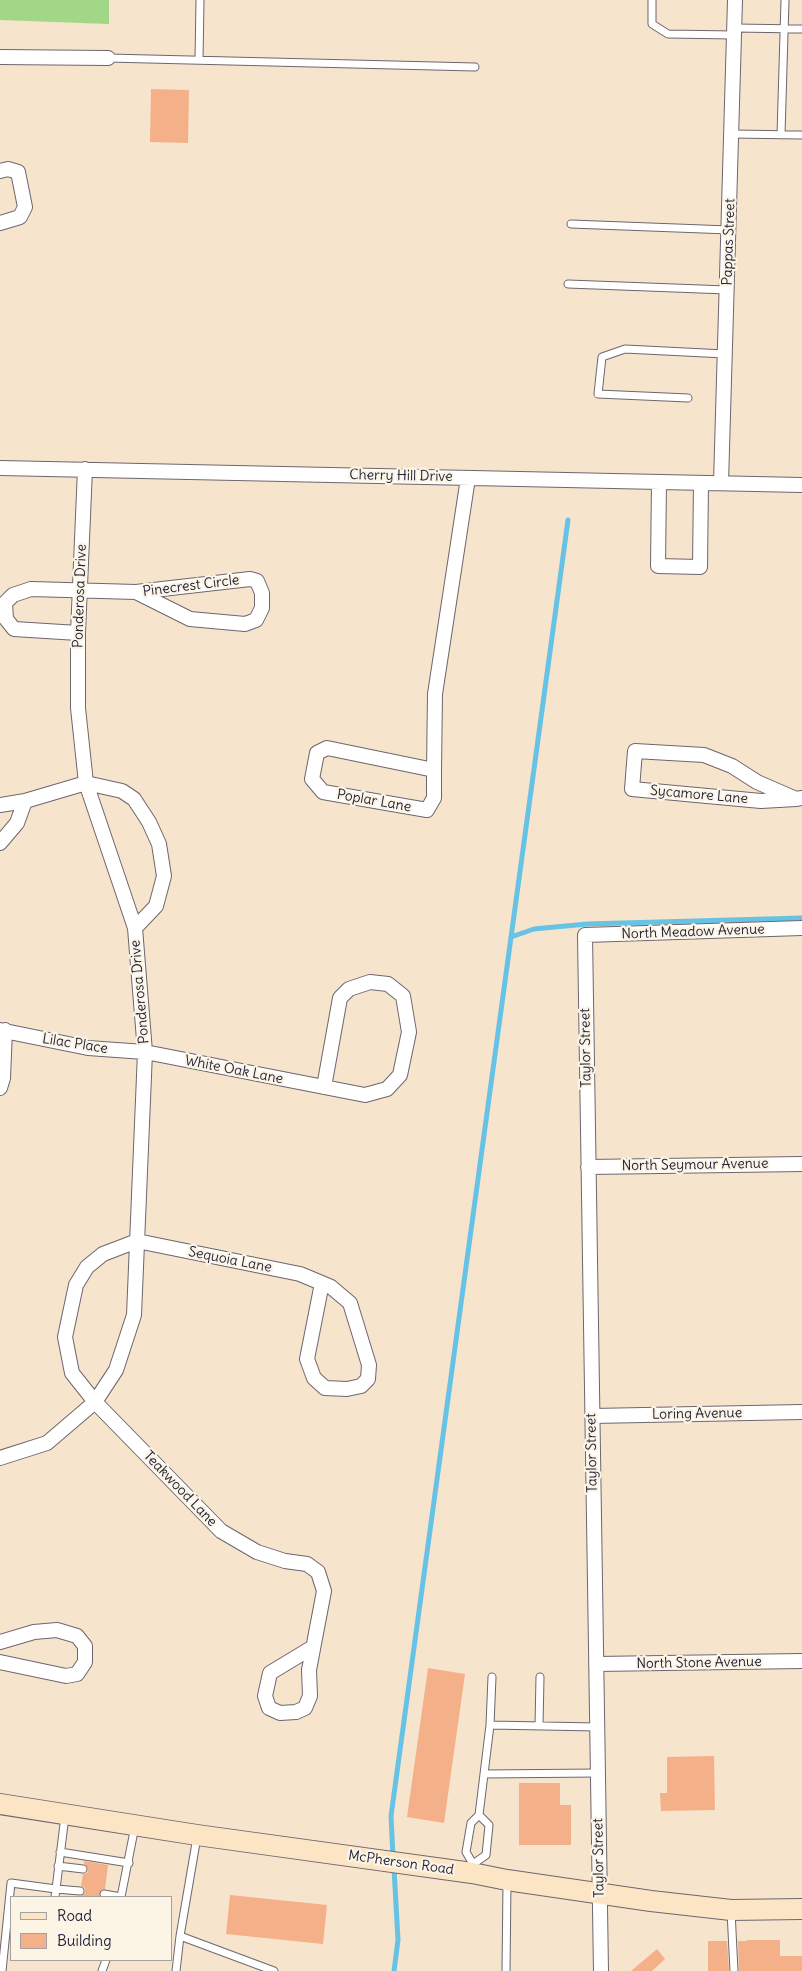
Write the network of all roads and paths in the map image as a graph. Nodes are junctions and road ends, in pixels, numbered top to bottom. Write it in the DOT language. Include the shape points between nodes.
graph roads {
  1 [pos="200,0"];
  2 [pos="652,0"];
  3 [pos="736,0"];
  4 [pos="785,0"];
  5 [pos="784,29"];
  6 [pos="802,30"];
  7 [pos="735,31"];
  8 [pos="0,57"];
  9 [pos="108,58"];
  10 [pos="200,60"];
  11 [pos="475,67"];
  12 [pos="732,134"];
  13 [pos="781,135"];
  14 [pos="802,135"];
  15 [pos="0,171"];
  16 [pos="0,223"];
  17 [pos="571,224"];
  18 [pos="729,230"];
  19 [pos="568,284"];
  20 [pos="727,290"];
  21 [pos="725,354"];
  22 [pos="688,398"];
  23 [pos="0,468"];
  24 [pos="85,469"];
  25 [pos="468,478"];
  26 [pos="659,482"];
  27 [pos="701,483"];
  28 [pos="722,483"];
  29 [pos="802,485"];
  30 [pos="80,590"];
  31 [pos="136,592"];
  32 [pos="78,633"];
  33 [pos="434,770"];
  34 [pos="86,783"];
  35 [pos="799,798"];
  36 [pos="25,801"];
  37 [pos="0,805"];
  38 [pos="0,842"];
  39 [pos="135,928"];
  40 [pos="802,928"];
  41 [pos="585,935"];
  42 [pos="2,1030"];
  43 [pos="145,1052"];
  44 [pos="324,1087"];
  45 [pos="0,1088"];
  46 [pos="802,1164"];
  47 [pos="588,1167"];
  48 [pos="137,1241"];
  49 [pos="322,1283"];
  50 [pos="95,1402"];
  51 [pos="802,1412"];
  52 [pos="592,1416"];
  53 [pos="0,1458"];
  54 [pos="0,1642"];
  55 [pos="313,1647"];
  56 [pos="802,1661"];
  57 [pos="0,1662"];
  58 [pos="596,1664"];
  59 [pos="492,1677"];
  60 [pos="540,1677"];
  61 [pos="490,1725"];
  62 [pos="539,1726"];
  63 [pos="597,1727"];
  64 [pos="598,1773"];
  65 [pos="484,1774"];
  66 [pos="0,1804"];
  67 [pos="65,1814"];
  68 [pos="479,1815"];
  69 [pos="135,1824"];
  70 [pos="198,1834"];
  71 [pos="60,1852"];
  72 [pos="128,1863"];
  73 [pos="58,1866"];
  74 [pos="83,1869"];
  75 [pos="473,1869"];
  76 [pos="507,1880"];
  77 [pos="56,1888"];
  78 [pos="80,1892"];
  79 [pos="104,1894"];
  80 [pos="600,1894"];
  81 [pos="55,1896"];
  82 [pos="115,1896"];
  83 [pos="121,1896"];
  84 [pos="731,1910"];
  85 [pos="802,1910"];
  86 [pos="180,1936"];
  87 [pos="2,1971"];
  88 [pos="176,1971"];
  89 [pos="274,1971"];
  90 [pos="506,1971"];
  91 [pos="601,1971"];
  92 [pos="734,1971"];
  1 -- 10 [label="lane"];
  2 -- 7 [label="lane" via="652,24 668,34"];
  3 -- 7 [label="street, Pappas Street"];
  4 -- 5 [label="lane"];
  5 -- 6 [label="lane"];
  5 -- 7 [label="lane"];
  5 -- 13 [label="lane"];
  7 -- 12 [label="street, Pappas Street"];
  8 -- 9 [label="street"];
  9 -- 10 [label="lane"];
  10 -- 11 [label="lane"];
  12 -- 13 [label="lane"];
  12 -- 18 [label="street, Pappas Street"];
  13 -- 14 [label="lane"];
  15 -- 16 [label="street" via="8,168 18,172 25,207 20,218"];
  17 -- 18 [label="lane"];
  18 -- 20 [label="street, Pappas Street"];
  19 -- 20 [label="lane"];
  20 -- 21 [label="street, Pappas Street"];
  21 -- 22 [label="lane" via="625,349 602,357 598,394"];
  21 -- 28 [label="street, Pappas Street"];
  23 -- 24 [label="street, Cherry Hill Drive"];
  24 -- 25 [label="street, Cherry Hill Drive"];
  24 -- 30 [label="street, Ponderosa Drive"];
  25 -- 26 [label="street, Cherry Hill Drive"];
  25 -- 33 [label="street, Poplar Lane" via="435,694"];
  26 -- 27 [label="street, Cherry Hill Drive"];
  26 -- 27 [label="street" via="658,566 683,567 700,567"];
  27 -- 28 [label="street, Cherry Hill Drive"];
  28 -- 29 [label="street, Cherry Hill Drive"];
  30 -- 31 [label="street, Pinecrest Circle"];
  30 -- 32 [label="street, Ponderosa Drive"];
  30 -- 32 [label="street, Pinecrest Circle" via="31,589 14,595 5,603 6,619 14,629"];
  31 -- 31 [label="street, Pinecrest Circle" via="190,619 245,624 256,620 262,608 262,593 257,581 250,579"];
  32 -- 34 [label="street, Ponderosa Drive" via="78,708"];
  33 -- 33 [label="street, Poplar Lane" via="326,748 317,753 312,780 323,792 426,810 434,798"];
  34 -- 36 [label="street"];
  34 -- 39 [label="street, Ponderosa Drive"];
  34 -- 39 [label="street" via="122,790 134,800 159,844 164,876 156,906"];
  35 -- 35 [label="street, Sycamore Lane" via="757,782 732,766 704,755 635,751 632,789 761,800"];
  36 -- 37 [label="street"];
  36 -- 38 [label="street" via="17,823"];
  39 -- 43 [label="street, Ponderosa Drive"];
  40 -- 41 [label="street, North Meadow Avenue"];
  41 -- 47 [label="street, Taylor Street"];
  42 -- 43 [label="street, Lilac Place" via="88,1048"];
  42 -- 45 [label="street, Lilac Place" via="3,1078"];
  43 -- 44 [label="street, White Oak Lane"];
  43 -- 48 [label="street, Ponderosa Drive"];
  44 -- 44 [label="street, White Oak Lane" via="365,1095 387,1089 400,1075 408,1032 403,996 388,984 370,982 349,989 340,998"];
  46 -- 47 [label="street, North Seymour Avenue"];
  47 -- 52 [label="street, Taylor Street"];
  48 -- 49 [label="street, Sequoia Lane" via="300,1274"];
  48 -- 50 [label="street, Ponderosa Drive" via="134,1315 116,1370"];
  48 -- 50 [label="street, Teakwood Lane" via="103,1254 87,1267 74,1293 65,1337 72,1373"];
  49 -- 49 [label="street, Sequoia Lane" via="307,1359 309,1365 314,1378 325,1388 361,1386 368,1379 370,1365 350,1303"];
  50 -- 53 [label="street, Ponderosa Drive" via="47,1443"];
  50 -- 55 [label="street, Teakwood Lane" via="221,1531 257,1552 307,1564 318,1572 324,1590"];
  51 -- 52 [label="street, Loring Avenue"];
  52 -- 58 [label="street, Taylor Street"];
  54 -- 57 [label="street" via="34,1632 57,1630 77,1636 84,1646 85,1662 77,1674 66,1676"];
  55 -- 55 [label="street, Teakwood Lane" via="270,1673 265,1696 269,1708 280,1713 305,1708 310,1696 309,1670"];
  56 -- 58 [label="street, North Stone Avenue"];
  58 -- 63 [label="street, Taylor Street"];
  59 -- 61 [label="lane"];
  60 -- 62 [label="lane"];
  61 -- 62 [label="lane"];
  61 -- 65 [label="lane"];
  62 -- 63 [label="lane"];
  63 -- 64 [label="street, Taylor Street"];
  64 -- 65 [label="lane"];
  64 -- 80 [label="street, Taylor Street"];
  65 -- 68 [label="lane"];
  66 -- 67 [label="main road, McPherson Road"];
  67 -- 69 [label="main road, McPherson Road"];
  67 -- 71 [label="lane"];
  68 -- 75 [label="lane" via="471,1824 466,1852"];
  68 -- 75 [label="lane" via="488,1825 486,1855"];
  69 -- 70 [label="main road, McPherson Road"];
  69 -- 72 [label="lane"];
  70 -- 75 [label="main road, McPherson Road" via="413,1866"];
  70 -- 86 [label="lane"];
  71 -- 72 [label="lane"];
  71 -- 73 [label="lane"];
  72 -- 83 [label="lane"];
  73 -- 74 [label="lane"];
  73 -- 77 [label="lane"];
  75 -- 76 [label="main road, McPherson Road"];
  76 -- 80 [label="main road, McPherson Road"];
  76 -- 90 [label="lane"];
  77 -- 78 [label="lane"];
  77 -- 81 [label="lane"];
  77 -- 87 [label="lane" via="11,1883"];
  79 -- 82 [label="lane"];
  80 -- 84 [label="main road, McPherson Road"];
  80 -- 91 [label="street, Taylor Street"];
  84 -- 85 [label="main road, McPherson Road"];
  84 -- 92 [label="lane"];
  86 -- 88 [label="lane"];
  86 -- 89 [label="lane"];
}
